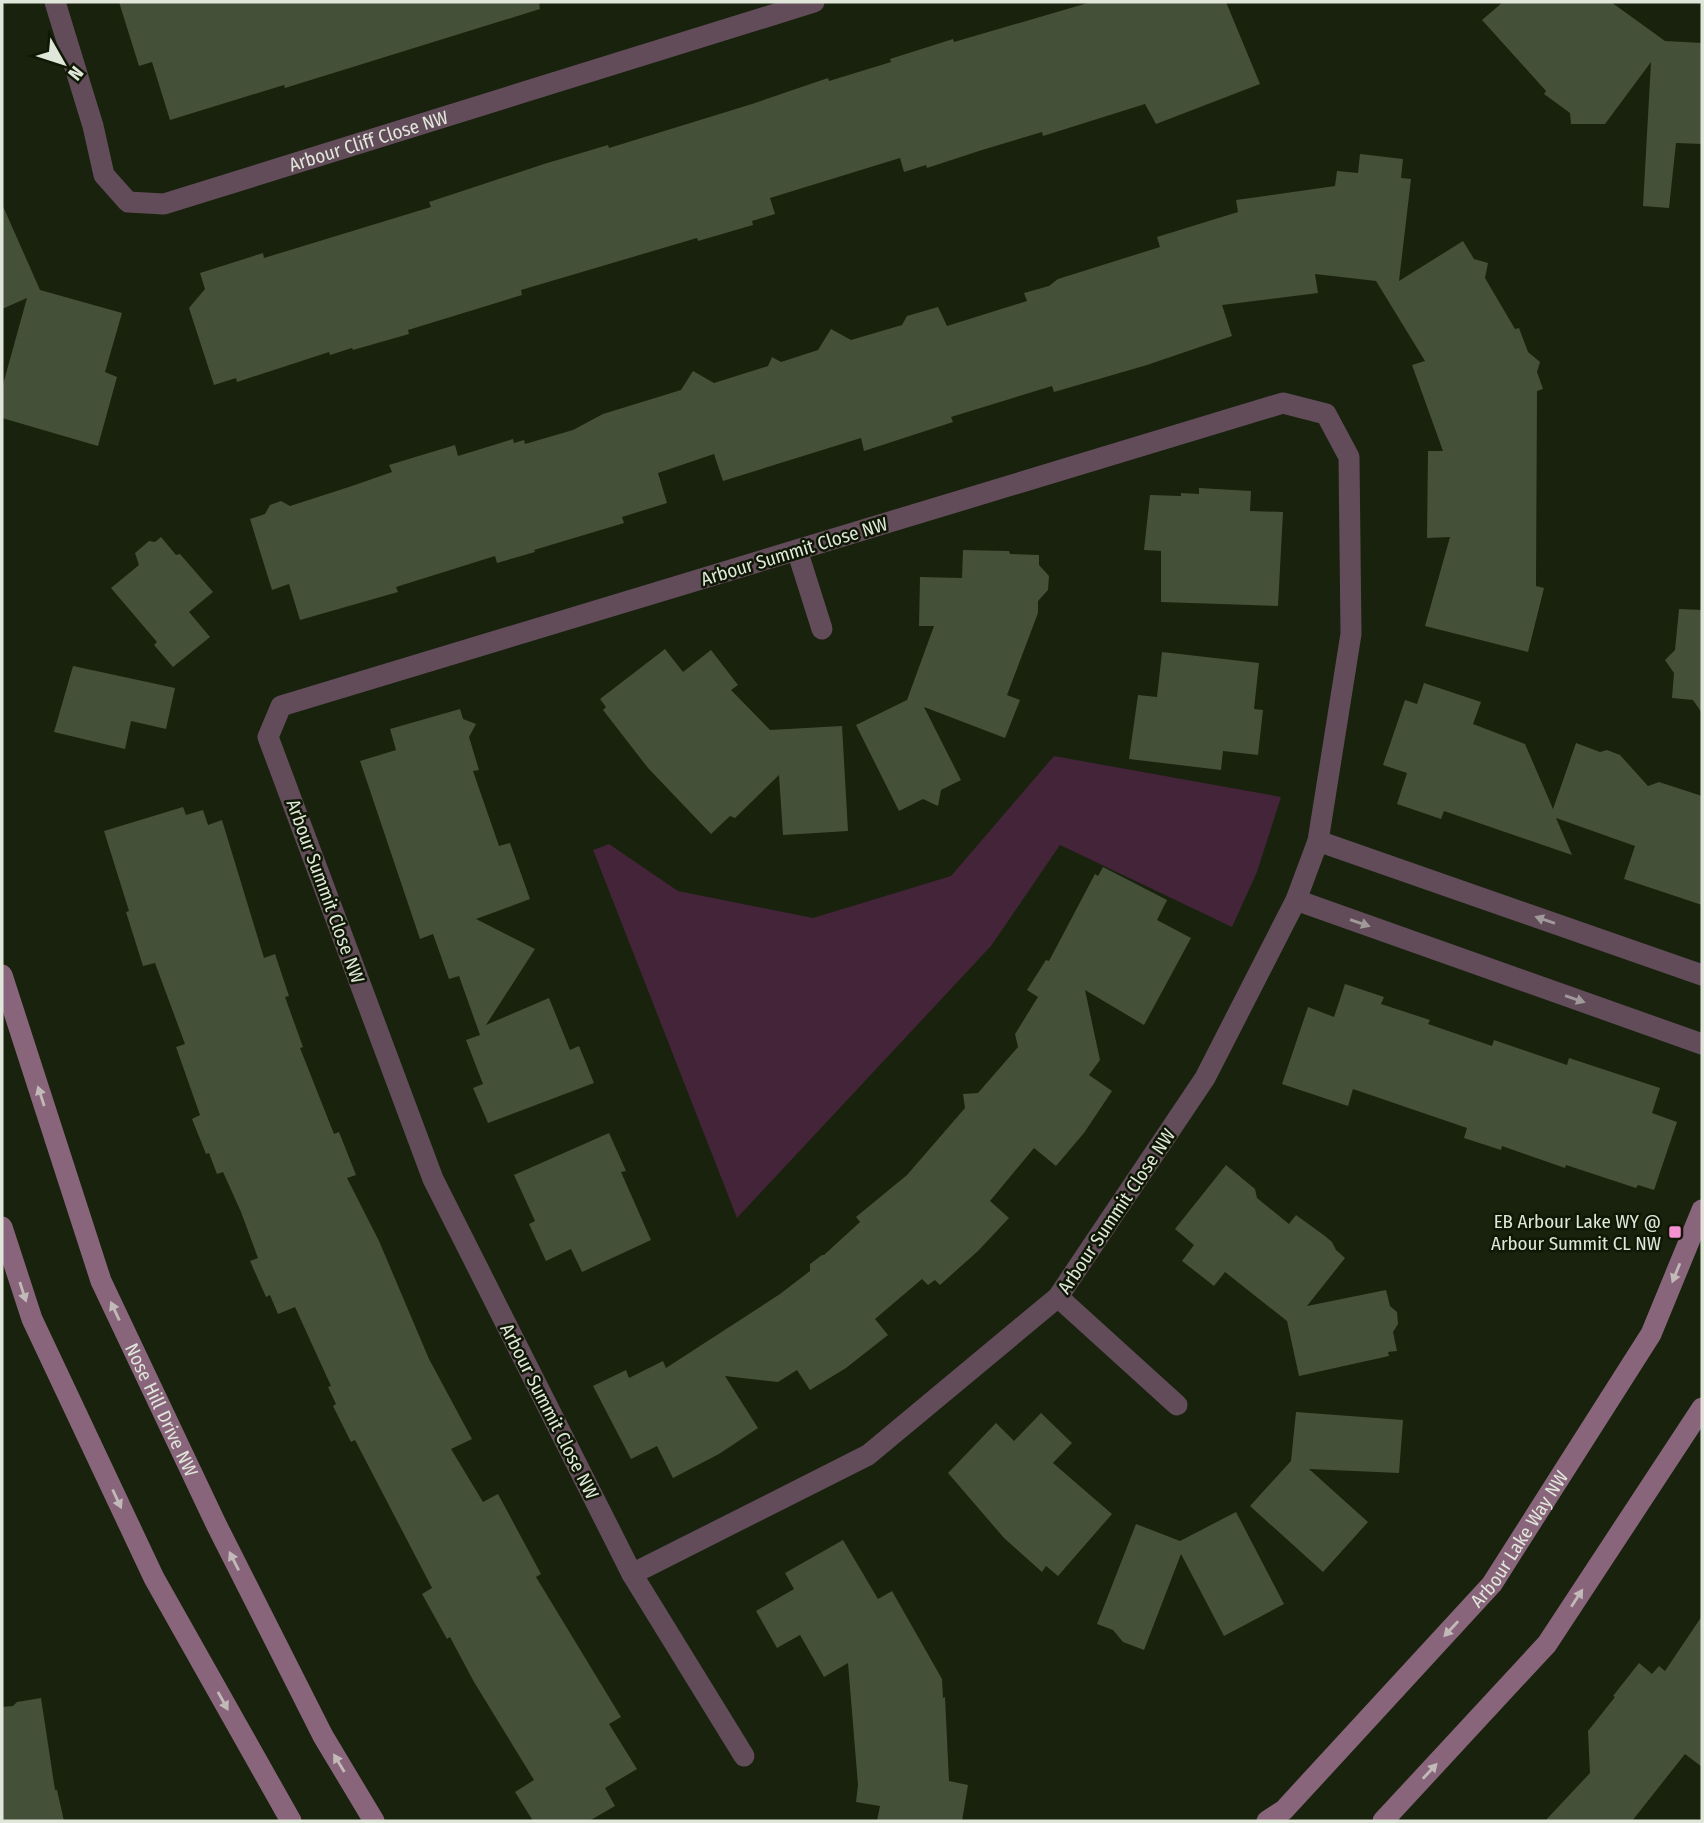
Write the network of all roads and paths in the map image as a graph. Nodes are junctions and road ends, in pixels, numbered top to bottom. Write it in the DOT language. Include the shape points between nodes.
graph roads {
  1 [pos="55,2"];
  2 [pos="814,2"];
  3 [pos="797,550"];
  4 [pos="822,629"];
  5 [pos="1318,841"];
  6 [pos="1296,900"];
  7 [pos="2,975"];
  8 [pos="1702,975"];
  9 [pos="1702,1044"];
  10 [pos="1702,1210"];
  11 [pos="2,1227"];
  12 [pos="1058,1297"];
  13 [pos="1177,1405"];
  14 [pos="1702,1408"];
  15 [pos="632,1574"];
  16 [pos="744,1756"];
  17 [pos="1282,1817"];
  18 [pos="291,1821"];
  19 [pos="374,1821"];
  20 [pos="1383,1821"];
  1 -- 2 [label="street, Arbour Cliff Close NW" via="104,174 128,202 164,204"];
  3 -- 4 [label="street"];
  3 -- 5 [label="street, Arbour Summit Close NW" via="1283,403 1326,414 1349,457 1350,634"];
  3 -- 15 [label="street, Arbour Summit Close NW" via="281,706 268,737 433,1180"];
  5 -- 6 [label="street, Arbour Summit Close NW"];
  8 -- 5 [label="street, one-way"];
  6 -- 9 [label="street, one-way"];
  6 -- 12 [label="street, Arbour Summit Close NW" via="1205,1078"];
  19 -- 7 [label="main road, Nose Hill Drive NW, one-way" via="323,1736 247,1587 101,1281"];
  10 -- 17 [label="main road, Arbour Lake Way NW, one-way" via="1651,1334 1492,1584"];
  11 -- 18 [label="main road, one-way" via="32,1319 154,1578"];
  12 -- 13 [label="street"];
  12 -- 15 [label="street, Arbour Summit Close NW" via="867,1455"];
  20 -- 14 [label="main road, one-way" via="1547,1644"];
  15 -- 16 [label="street"];
}
